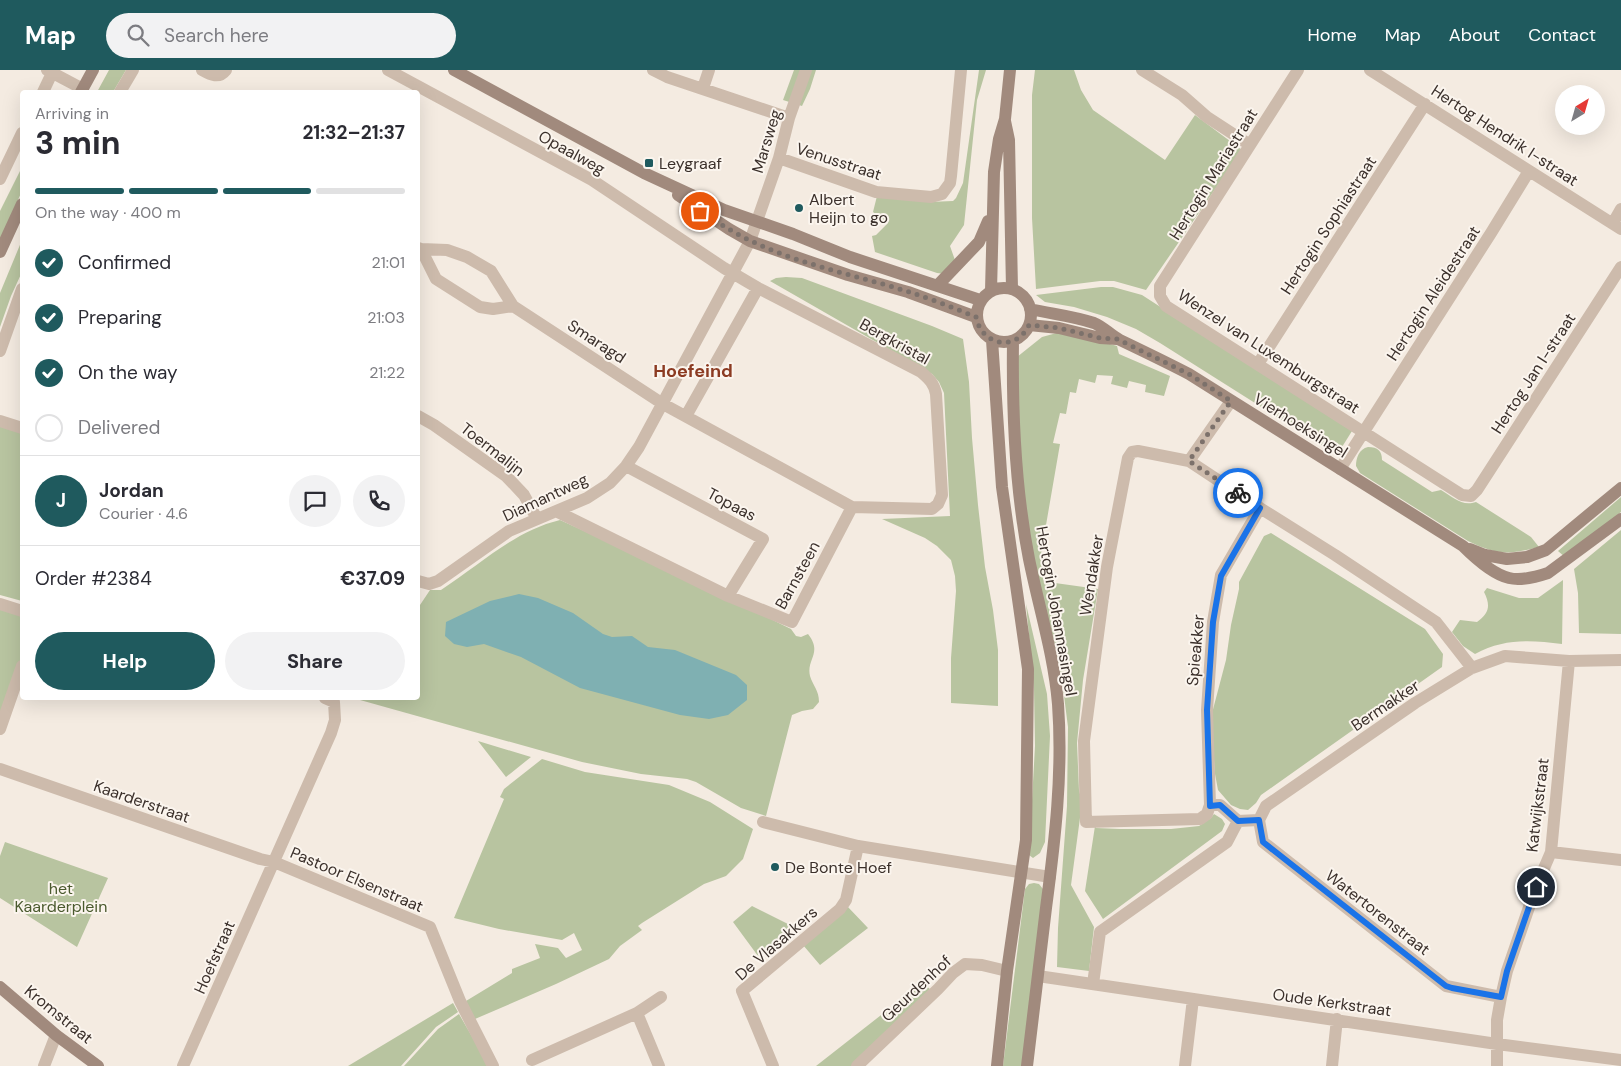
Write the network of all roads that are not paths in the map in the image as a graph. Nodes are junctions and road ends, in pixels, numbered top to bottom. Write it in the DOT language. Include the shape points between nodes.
graph roads {
  1 [pos="93,70"];
  2 [pos="133,70"];
  3 [pos="202,70"];
  4 [pos="226,70"];
  5 [pos="388,70"];
  6 [pos="454,70"];
  7 [pos="653,70"];
  8 [pos="709,70"];
  9 [pos="806,70"];
  10 [pos="961,70"];
  11 [pos="1010,70"];
  12 [pos="1142,70"];
  13 [pos="1298,70"];
  14 [pos="1370,70"];
  15 [pos="50,72"];
  16 [pos="703,88"];
  17 [pos="44,90"];
  18 [pos="80,90"];
  19 [pos="83,90"];
  20 [pos="121,90"];
  21 [pos="1426,104"];
  22 [pos="789,118"];
  23 [pos="1005,119"];
  24 [pos="20,137"];
  25 [pos="1250,145"];
  26 [pos="779,158"];
  27 [pos="1529,171"];
  28 [pos="644,173"];
  29 [pos="0,179"];
  30 [pos="992,206"];
  31 [pos="20,208"];
  32 [pos="1621,209"];
  33 [pos="758,222"];
  34 [pos="1617,226"];
  35 [pos="750,241"];
  36 [pos="420,249"];
  37 [pos="420,251"];
  38 [pos="0,252"];
  39 [pos="1621,267"];
  40 [pos="734,274"];
  41 [pos="938,285"];
  42 [pos="758,288"];
  43 [pos="1012,289"];
  44 [pos="991,291"];
  45 [pos="20,295"];
  46 [pos="1160,296"];
  47 [pos="980,300"];
  48 [pos="513,306"];
  49 [pos="1030,309"];
  50 [pos="976,317"];
  51 [pos="1029,325"];
  52 [pos="1117,339"];
  53 [pos="992,340"];
  54 [pos="1013,341"];
  55 [pos="0,351"];
  56 [pos="1258,364"];
  57 [pos="1231,401"];
  58 [pos="663,404"];
  59 [pos="686,416"];
  60 [pos="420,417"];
  61 [pos="0,421"];
  62 [pos="20,427"];
  63 [pos="1363,431"];
  64 [pos="1189,461"];
  65 [pos="626,466"];
  66 [pos="1340,468"];
  67 [pos="1621,488"];
  68 [pos="1471,496"];
  69 [pos="852,507"];
  70 [pos="1260,508"];
  71 [pos="558,512"];
  72 [pos="1621,519"];
  73 [pos="537,520"];
  74 [pos="1463,546"];
  75 [pos="420,582"];
  76 [pos="728,596"];
  77 [pos="0,604"];
  78 [pos="20,610"];
  79 [pos="1621,660"];
  80 [pos="1569,661"];
  81 [pos="1472,668"];
  82 [pos="20,672"];
  83 [pos="330,700"];
  84 [pos="0,729"];
  85 [pos="0,769"];
  86 [pos="1210,806"];
  87 [pos="1259,820"];
  88 [pos="1238,821"];
  89 [pos="763,822"];
  90 [pos="858,846"];
  91 [pos="1551,852"];
  92 [pos="1621,860"];
  93 [pos="274,862"];
  94 [pos="1022,873"];
  95 [pos="1050,877"];
  96 [pos="1008,971"];
  97 [pos="1038,976"];
  98 [pos="1094,984"];
  99 [pos="0,987"];
  100 [pos="661,997"];
  101 [pos="1501,997"];
  102 [pos="1193,999"];
  103 [pos="637,1013"];
  104 [pos="1337,1019"];
  105 [pos="56,1035"];
  106 [pos="1497,1044"];
  107 [pos="532,1060"];
  108 [pos="1621,1060"];
  109 [pos="44,1066"];
  110 [pos="98,1066"];
  111 [pos="183,1066"];
  112 [pos="493,1066"];
  113 [pos="660,1066"];
  114 [pos="773,1066"];
  115 [pos="857,1066"];
  116 [pos="997,1066"];
  117 [pos="1027,1066"];
  118 [pos="1185,1066"];
  119 [pos="1332,1066"];
  120 [pos="1496,1066"];
  1 -- 19 [label="main road"];
  2 -- 20 [label="street"];
  3 -- 4 [label="street" via="218,76"];
  5 -- 40 [label="street, Opaalweg" via="592,180"];
  6 -- 28 [label="main road"];
  7 -- 16 [label="street"];
  8 -- 16 [label="street"];
  9 -- 22 [label="street, Marsweg"];
  10 -- 26 [label="street, Venusstraat" via="950,183 942,194 931,197 876,192"];
  11 -- 23 [label="main road"];
  12 -- 25 [label="street"];
  13 -- 25 [label="street, Hertogin Mariastraat"];
  14 -- 21 [label="street, Hertog Hendrik I-straat"];
  15 -- 17 [label="street"];
  15 -- 18 [label="street"];
  16 -- 22 [label="street"];
  21 -- 27 [label="street, Hertog Hendrik I-straat"];
  21 -- 56 [label="street, Hertogin Sophiastraat"];
  22 -- 26 [label="street, Marsweg"];
  23 -- 30 [label="main road" via="994,172"];
  23 -- 43 [label="main road" via="1010,140"];
  24 -- 29 [label="street"];
  25 -- 46 [label="street, Hertogin Mariastraat" via="1160,286"];
  26 -- 33 [label="street, Marsweg"];
  27 -- 34 [label="street, Hertog Hendrik I-straat"];
  27 -- 63 [label="street, Hertogin Aleidestraat"];
  28 -- 33 [label="main road"];
  28 -- 35 [label="main road"];
  30 -- 41 [label="main road" via="982,239"];
  30 -- 44 [label="main road"];
  31 -- 38 [label="main road"];
  32 -- 34 [label="street"];
  33 -- 35 [label="street, Diamantweg"];
  33 -- 41 [label="main road"];
  35 -- 40 [label="street, Diamantweg"];
  35 -- 50 [label="main road"];
  36 -- 48 [label="street, Smaragd" via="447,250 491,271"];
  37 -- 48 [label="street, Smaragd" via="436,279 473,302 493,309"];
  39 -- 68 [label="street, Hertog Jan I-straat"];
  40 -- 42 [label="street, Bergkristal"];
  40 -- 58 [label="street, Diamantweg"];
  41 -- 47 [label="main road"];
  42 -- 59 [label="street"];
  42 -- 69 [label="street, Bergkristal" via="920,372 935,386 942,496 938,504 932,509"];
  43 -- 44 [label="main road"];
  43 -- 49 [label="main road" via="1024,297"];
  44 -- 47 [label="main road"];
  45 -- 55 [label="street"];
  46 -- 56 [label="street, Wenzel van Luxemburgstraat" via="1166,306"];
  47 -- 50 [label="main road"];
  48 -- 58 [label="street, Smaragd"];
  49 -- 51 [label="main road"];
  49 -- 52 [label="main road, Vierhoeksingel" via="1063,314 1095,324"];
  50 -- 53 [label="main road" via="981,330"];
  51 -- 52 [label="main road, Vierhoeksingel"];
  51 -- 54 [label="main road"];
  52 -- 57 [label="main road, Vierhoeksingel" via="1189,374"];
  53 -- 54 [label="main road"];
  53 -- 94 [label="main road" via="1002,487 1028,669 1026,840"];
  54 -- 95 [label="main road, Hertogin Johannasingel" via="1018,482 1029,559 1058,703 1060,761"];
  56 -- 63 [label="street, Wenzel van Luxemburgstraat"];
  57 -- 64 [label="street"];
  57 -- 66 [label="main road, Vierhoeksingel"];
  58 -- 59 [label="street"];
  58 -- 65 [label="street, Diamantweg"];
  59 -- 69 [label="street"];
  60 -- 73 [label="street, Toermalijn" via="506,476 524,495"];
  61 -- 62 [label="street"];
  63 -- 66 [label="street, Wenzel van Luxemburgstraat"];
  63 -- 68 [label="street, Wenzel van Luxemburgstraat" via="1462,495"];
  64 -- 70 [label="street, Wendakker"];
  64 -- 86 [label="street, Wendakker" via="1138,451 1132,452 1128,458 1107,567 1085,734 1086,822 1200,819"];
  65 -- 71 [label="street, Diamantweg" via="610,483"];
  65 -- 76 [label="street, Topaas" via="763,539"];
  66 -- 74 [label="main road, Vierhoeksingel"];
  67 -- 74 [label="main road, Vierhoeksingel" via="1546,550 1527,557 1507,559"];
  69 -- 76 [label="street, Barnsteen" via="792,622"];
  70 -- 81 [label="street, Wendakker" via="1436,622"];
  70 -- 86 [label="street, Spieakker" via="1221,576 1214,613 1207,710"];
  71 -- 73 [label="street, Diamantweg"];
  71 -- 76 [label="street, Barnsteen"];
  72 -- 74 [label="main road, Vierhoeksingel" via="1558,567 1535,577 1508,578 1483,565"];
  73 -- 75 [label="street, Diamantweg" via="509,532 438,581 429,584"];
  77 -- 78 [label="street"];
  79 -- 80 [label="street, Bermakker"];
  80 -- 81 [label="street, Bermakker" via="1505,656"];
  80 -- 91 [label="street, Katwijkstraat"];
  81 -- 87 [label="street, Bermakker" via="1415,703 1266,806"];
  82 -- 84 [label="street"];
  83 -- 93 [label="street, Pastoor Elsenstraat" via="335,720 331,733"];
  85 -- 93 [label="street, Kaarderstraat"];
  86 -- 88 [label="street" via="1220,805"];
  87 -- 88 [label="street"];
  87 -- 101 [label="street, Watertorenstraat" via="1263,842 1446,986"];
  88 -- 98 [label="street" via="1227,842 1100,932"];
  89 -- 90 [label="street"];
  90 -- 94 [label="street"];
  90 -- 114 [label="street, De Vlasakkers" via="846,900 840,909 742,991"];
  91 -- 92 [label="street"];
  91 -- 101 [label="street, Katwijkstraat" via="1507,971"];
  93 -- 111 [label="street, Hoefstraat"];
  93 -- 112 [label="street, Pastoor Elsenstraat" via="430,927 460,1001"];
  94 -- 95 [label="street"];
  94 -- 96 [label="main road"];
  95 -- 97 [label="main road, Hertogin Johannasingel"];
  96 -- 115 [label="street, Geurdenhof" via="966,964"];
  96 -- 116 [label="main road"];
  97 -- 98 [label="street, Oude Kerkstraat"];
  97 -- 117 [label="main road, Hertogin Johannasingel"];
  98 -- 102 [label="street, Oude Kerkstraat"];
  99 -- 105 [label="main road, Kromstraat"];
  100 -- 103 [label="street"];
  101 -- 106 [label="street, Katwijkstraat"];
  102 -- 104 [label="street, Oude Kerkstraat"];
  102 -- 118 [label="street"];
  103 -- 107 [label="street"];
  103 -- 113 [label="street"];
  104 -- 106 [label="street, Oude Kerkstraat"];
  104 -- 119 [label="street"];
  105 -- 109 [label="street"];
  105 -- 110 [label="main road, Kromstraat"];
  106 -- 108 [label="street, Oude Kerkstraat"];
  106 -- 120 [label="street, Katwijkstraat"];
}
